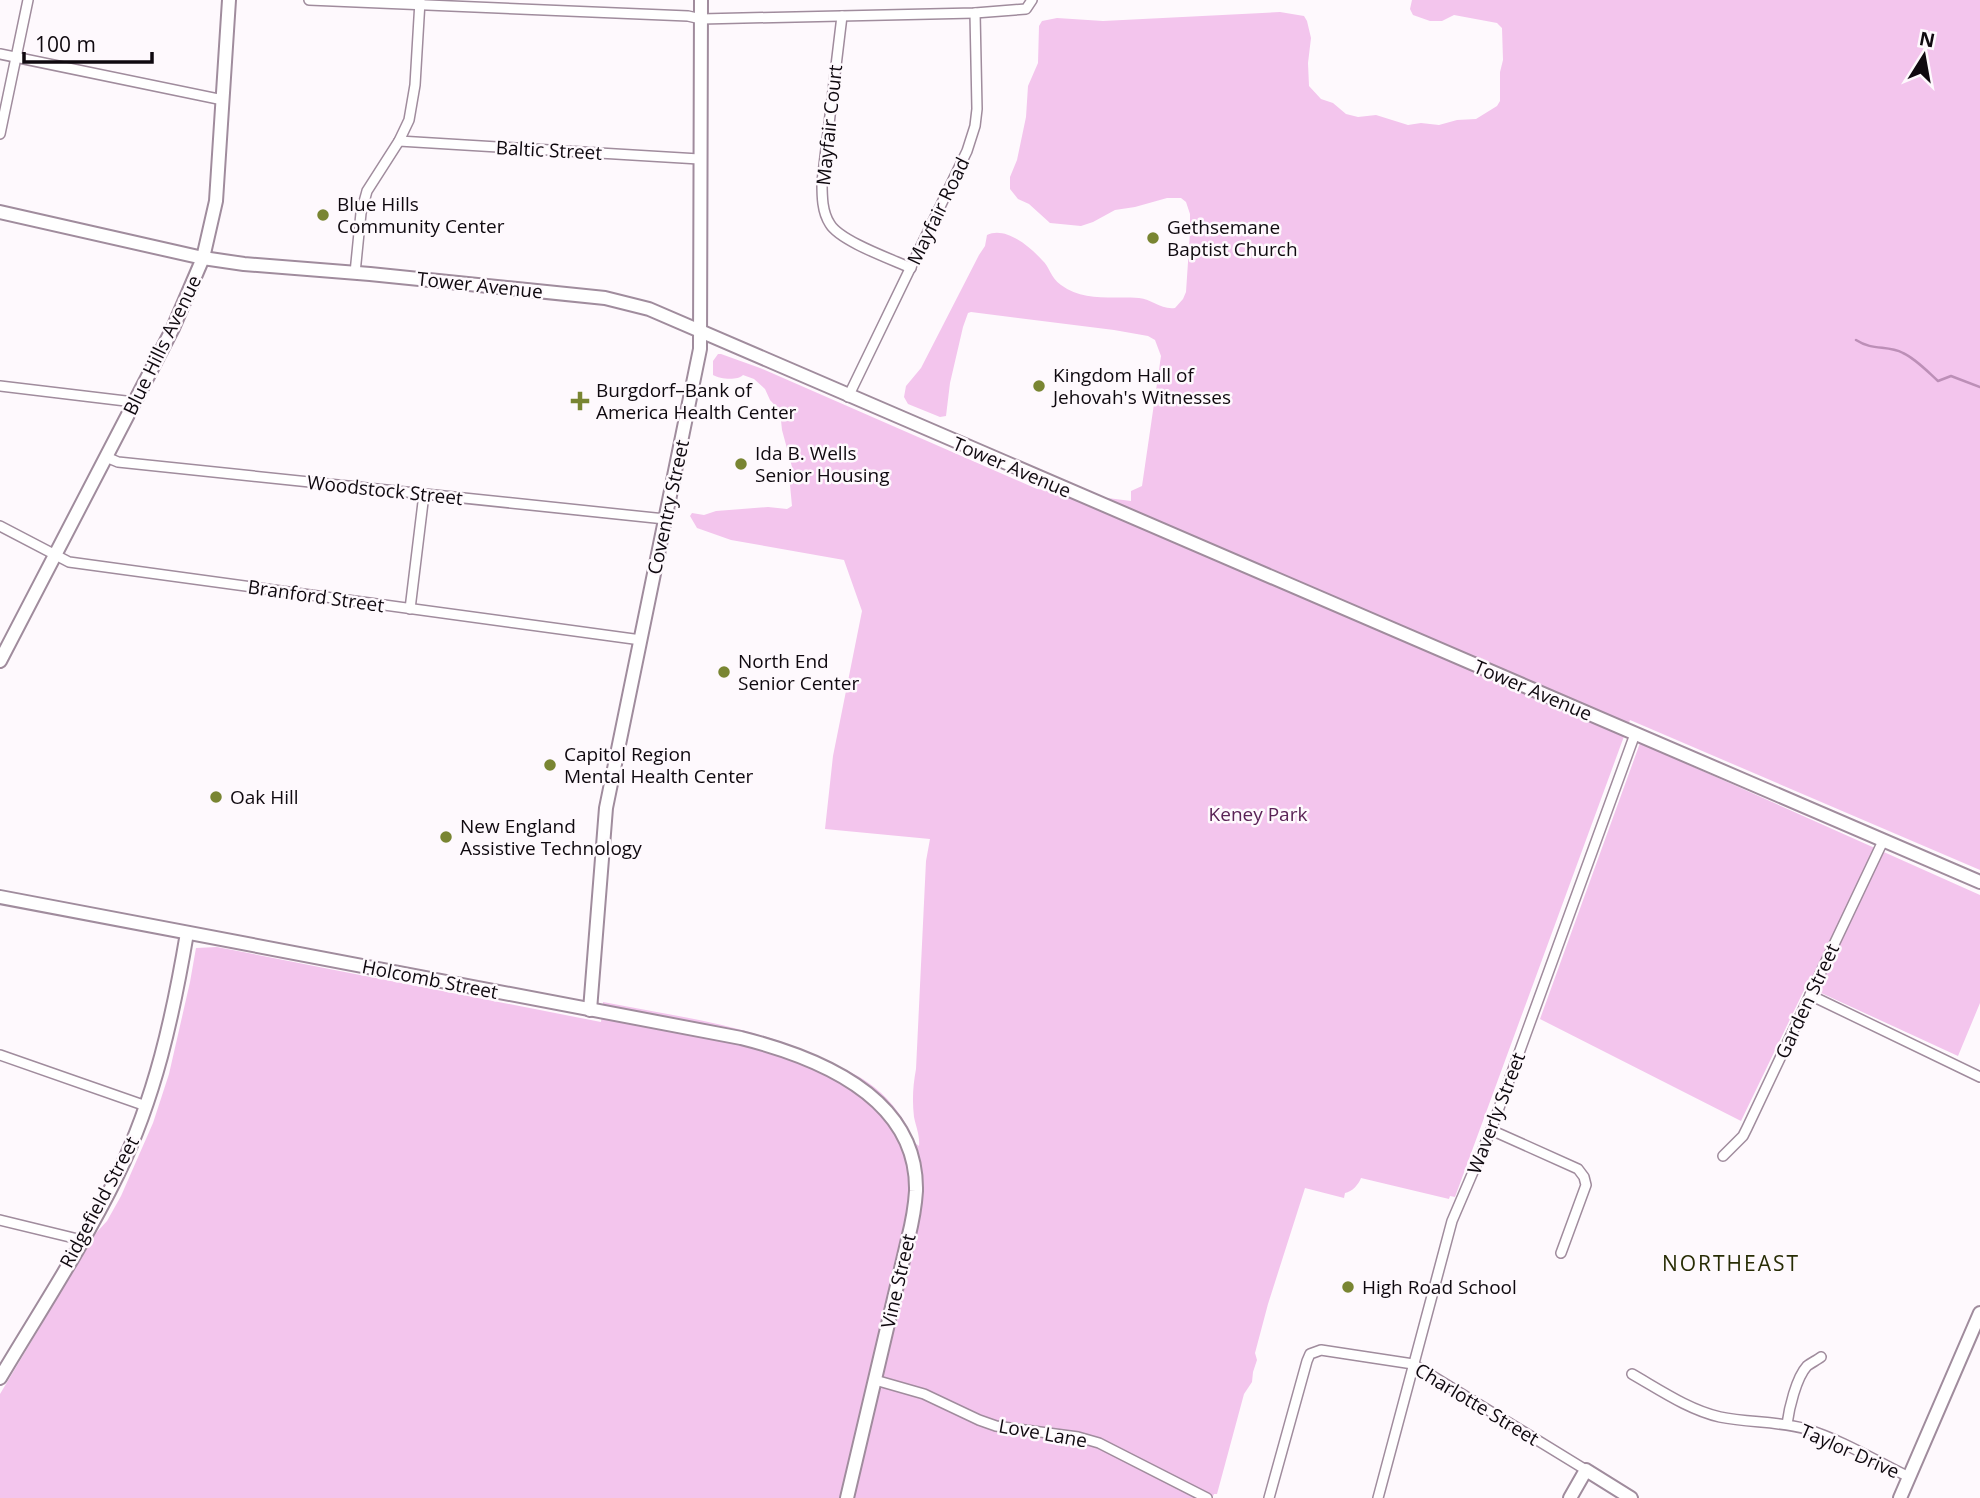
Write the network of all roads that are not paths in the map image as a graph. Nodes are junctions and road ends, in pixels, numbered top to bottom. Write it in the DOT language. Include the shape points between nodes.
graph roads {
  1 [pos="28,0"];
  2 [pos="229,0"];
  3 [pos="309,0"];
  4 [pos="701,0"];
  5 [pos="420,3"];
  6 [pos="1029,4"];
  7 [pos="975,13"];
  8 [pos="842,16"];
  9 [pos="701,19"];
  10 [pos="0,54"];
  11 [pos="16,57"];
  12 [pos="222,100"];
  13 [pos="0,134"];
  14 [pos="399,141"];
  15 [pos="699,159"];
  16 [pos="0,212"];
  17 [pos="203,258"];
  18 [pos="911,268"];
  19 [pos="355,273"];
  20 [pos="701,331"];
  21 [pos="0,386"];
  22 [pos="848,397"];
  23 [pos="134,402"];
  24 [pos="106,457"];
  25 [pos="424,495"];
  26 [pos="665,519"];
  27 [pos="0,526"];
  28 [pos="54,556"];
  29 [pos="410,609"];
  30 [pos="641,640"];
  31 [pos="0,660"];
  32 [pos="1635,734"];
  33 [pos="1883,841"];
  34 [pos="1980,882"];
  35 [pos="0,897"];
  36 [pos="187,933"];
  37 [pos="1810,995"];
  38 [pos="590,1010"];
  39 [pos="0,1055"];
  40 [pos="1980,1077"];
  41 [pos="852,1083"];
  42 [pos="146,1106"];
  43 [pos="1491,1130"];
  44 [pos="1723,1156"];
  45 [pos="0,1220"];
  46 [pos="82,1240"];
  47 [pos="1561,1253"];
  48 [pos="1980,1313"];
  49 [pos="1821,1357"];
  50 [pos="4,1363"];
  51 [pos="1413,1364"];
  52 [pos="1632,1374"];
  53 [pos="0,1378"];
  54 [pos="875,1380"];
  55 [pos="1787,1424"];
  56 [pos="1586,1470"];
  57 [pos="1909,1477"];
  58 [pos="846,1498"];
  59 [pos="1207,1498"];
  60 [pos="1269,1498"];
  61 [pos="1378,1498"];
  62 [pos="1570,1498"];
  63 [pos="1631,1498"];
  64 [pos="1900,1498"];
  1 -- 11 [label="street"];
  2 -- 12 [label="street, Blue Hills Avenue"];
  3 -- 5 [label="street"];
  4 -- 9 [label="street, Coventry Street"];
  5 -- 9 [label="street"];
  5 -- 14 [label="street" via="410,120"];
  6 -- 7 [label="street"];
  7 -- 8 [label="street"];
  7 -- 18 [label="street, Mayfair Road" via="975,126"];
  8 -- 9 [label="street"];
  8 -- 18 [label="street, Mayfair Court" via="822,182 825,213 846,239"];
  9 -- 15 [label="street, Coventry Street"];
  10 -- 11 [label="street"];
  11 -- 12 [label="street"];
  11 -- 13 [label="street"];
  12 -- 17 [label="street, Blue Hills Avenue" via="216,201"];
  14 -- 15 [label="street, Baltic Street"];
  14 -- 19 [label="street" via="363,201"];
  15 -- 20 [label="street, Coventry Street"];
  16 -- 17 [label="street, Tower Avenue"];
  17 -- 19 [label="street, Tower Avenue"];
  17 -- 23 [label="street, Blue Hills Avenue"];
  18 -- 22 [label="street, Mayfair Road"];
  19 -- 20 [label="street, Tower Avenue" via="605,298 649,309"];
  20 -- 22 [label="street, Tower Avenue"];
  20 -- 26 [label="street, Coventry Street"];
  21 -- 23 [label="street"];
  22 -- 32 [label="street, Tower Avenue"];
  23 -- 24 [label="street, Blue Hills Avenue"];
  24 -- 25 [label="street, Woodstock Street" via="118,462"];
  24 -- 28 [label="street, Blue Hills Avenue"];
  25 -- 26 [label="street, Woodstock Street"];
  25 -- 29 [label="street"];
  26 -- 30 [label="street, Coventry Street"];
  27 -- 28 [label="street, Branford Street"];
  28 -- 29 [label="street, Branford Street" via="69,562"];
  28 -- 31 [label="street, Blue Hills Avenue"];
  29 -- 30 [label="street, Branford Street"];
  30 -- 38 [label="street, Coventry Street" via="604,823"];
  32 -- 33 [label="street, Tower Avenue"];
  32 -- 43 [label="street, Waverly Street"];
  33 -- 34 [label="street, Tower Avenue"];
  33 -- 37 [label="street, Garden Street"];
  35 -- 36 [label="street, Holcomb Street"];
  36 -- 38 [label="street, Holcomb Street"];
  36 -- 42 [label="street, Ridgefield Street" via="170,1023"];
  37 -- 40 [label="street"];
  37 -- 44 [label="street, Garden Street" via="1743,1136"];
  38 -- 41 [label="street, Holcomb Street" via="755,1042 807,1060"];
  39 -- 42 [label="street"];
  41 -- 54 [label="street, Vine Street" via="883,1107 901,1131 916,1189"];
  42 -- 46 [label="street, Ridgefield Street" via="119,1173"];
  43 -- 47 [label="street" via="1578,1169 1584,1177 1586,1185"];
  43 -- 51 [label="street, Waverly Street" via="1452,1221"];
  45 -- 46 [label="street"];
  46 -- 50 [label="street, Ridgefield Street"];
  48 -- 57 [label="street"];
  49 -- 55 [label="street" via="1807,1366 1801,1377"];
  50 -- 53 [label="street, Ridgefield Street"];
  51 -- 56 [label="street, Charlotte Street"];
  51 -- 60 [label="street, Charlotte Street" via="1321,1350 1310,1354"];
  51 -- 61 [label="street, Waverly Street"];
  52 -- 55 [label="street, Taylor Drive" via="1707,1413"];
  54 -- 58 [label="street, Vine Street"];
  54 -- 59 [label="street, Love Lane" via="925,1394 996,1426 1099,1443"];
  55 -- 57 [label="street, Taylor Drive" via="1825,1436"];
  56 -- 62 [label="street"];
  56 -- 63 [label="street, Charlotte Street"];
  57 -- 64 [label="street"];
}
